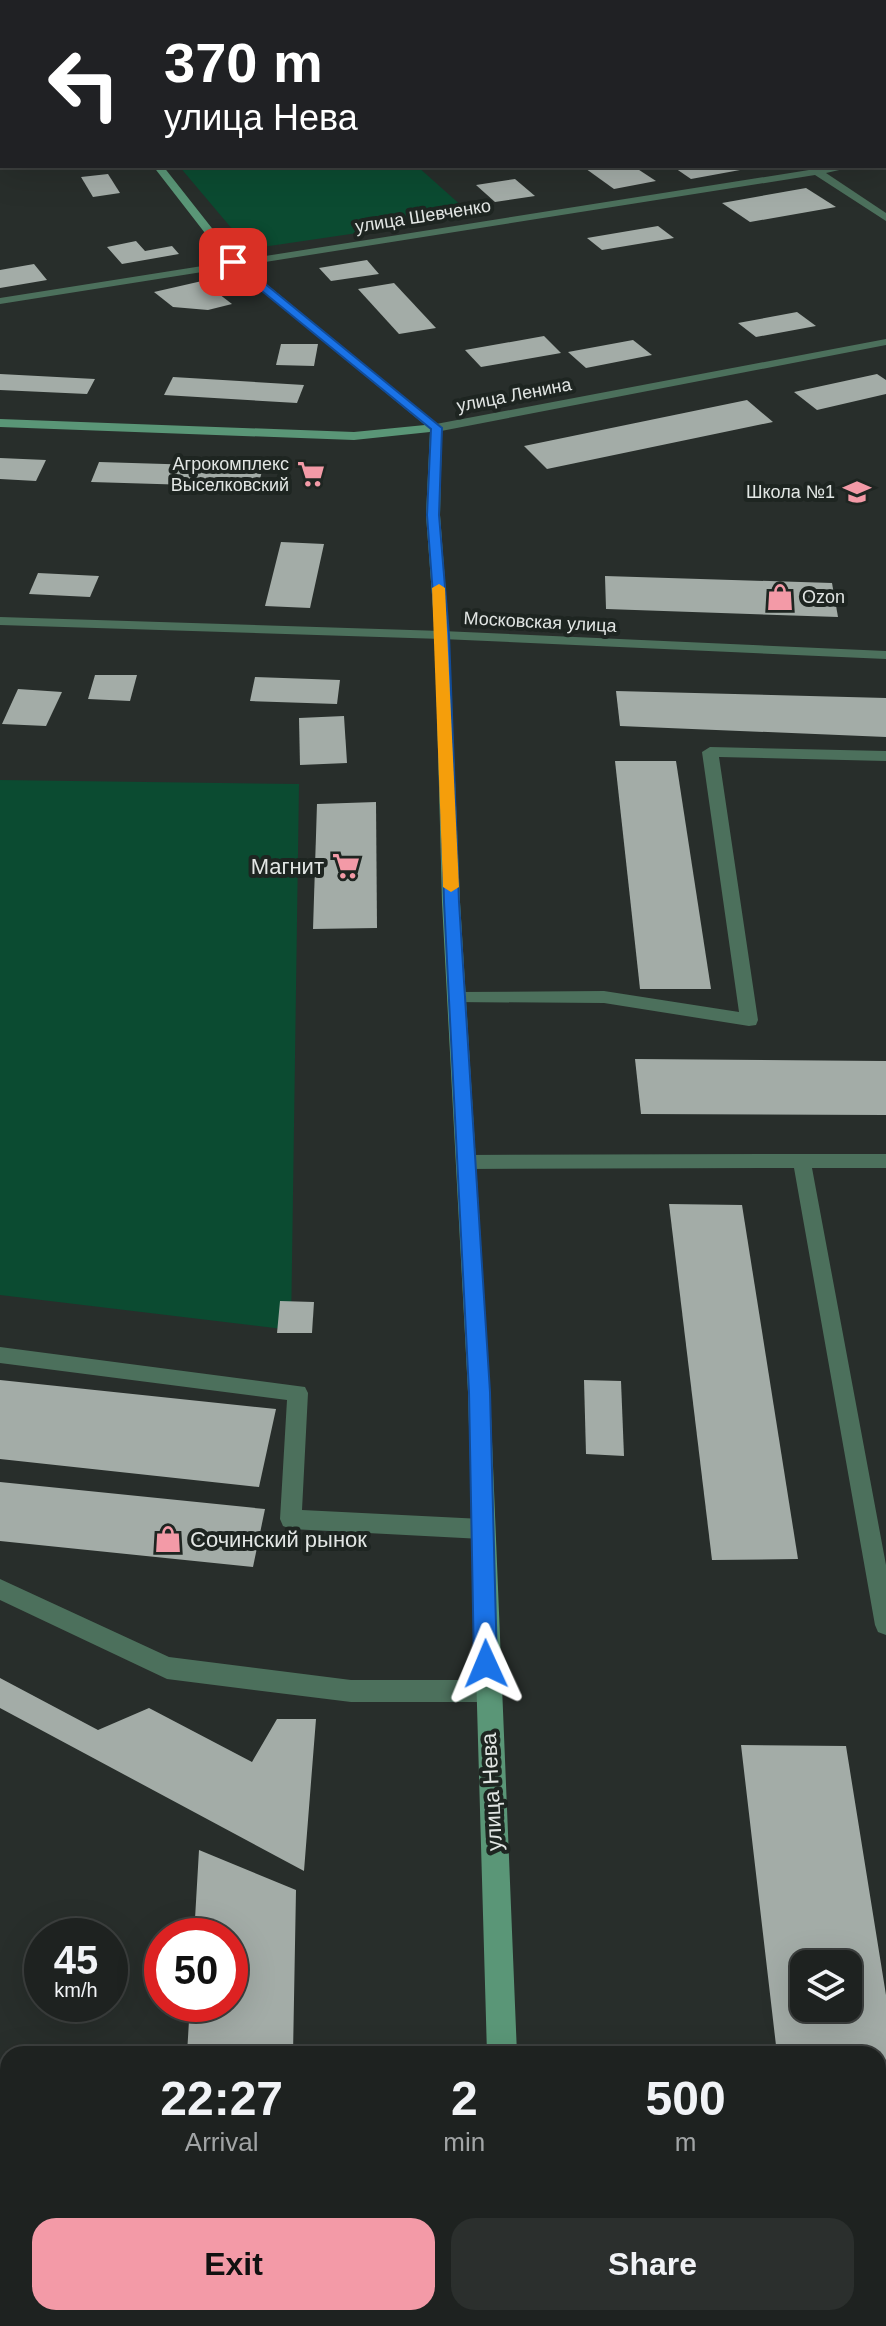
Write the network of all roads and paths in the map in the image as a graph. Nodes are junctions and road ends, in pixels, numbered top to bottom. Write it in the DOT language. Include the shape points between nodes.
graph roads {
  1 [pos="160,168"];
  2 [pos="813,169"];
  3 [pos="886,218"];
  4 [pos="233,262"];
  5 [pos="0,301"];
  6 [pos="886,342"];
  7 [pos="0,423"];
  8 [pos="436,428"];
  9 [pos="0,621"];
  10 [pos="442,635"];
  11 [pos="886,655"];
  12 [pos="886,756"];
  13 [pos="458,998"];
  14 [pos="802,1161"];
  15 [pos="886,1161"];
  16 [pos="466,1162"];
  17 [pos="0,1355"];
  18 [pos="482,1529"];
  19 [pos="0,1589"];
  20 [pos="886,1625"];
  21 [pos="487,1691"];
  22 [pos="502,2046"];
  1 -- 4 [label="main road"];
  2 -- 3 [label="street"];
  2 -- 4 [label="street, улица Шевченко"];
  4 -- 5 [label="street, улица Шевченко"];
  4 -- 8 [label="main road"];
  6 -- 8 [label="street, улица Ленина"];
  7 -- 8 [label="main road, улица Ленина" via="354,436"];
  8 -- 10 [label="main road, улица Нева" via="433,515"];
  9 -- 10 [label="street, Московская улица"];
  10 -- 11 [label="street, Московская улица"];
  10 -- 13 [label="main road, улица Нева"];
  12 -- 13 [label="street" via="710,752 749,1020 604,997"];
  13 -- 16 [label="main road, улица Нева"];
  14 -- 15 [label="lane"];
  14 -- 16 [label="lane"];
  14 -- 20 [label="lane"];
  16 -- 18 [label="main road, улица Нева"];
  17 -- 18 [label="lane" via="298,1393 291,1519"];
  18 -- 21 [label="main road, улица Нева"];
  19 -- 21 [label="lane" via="167,1668 351,1691"];
  21 -- 22 [label="main road, улица Нева"];
}
